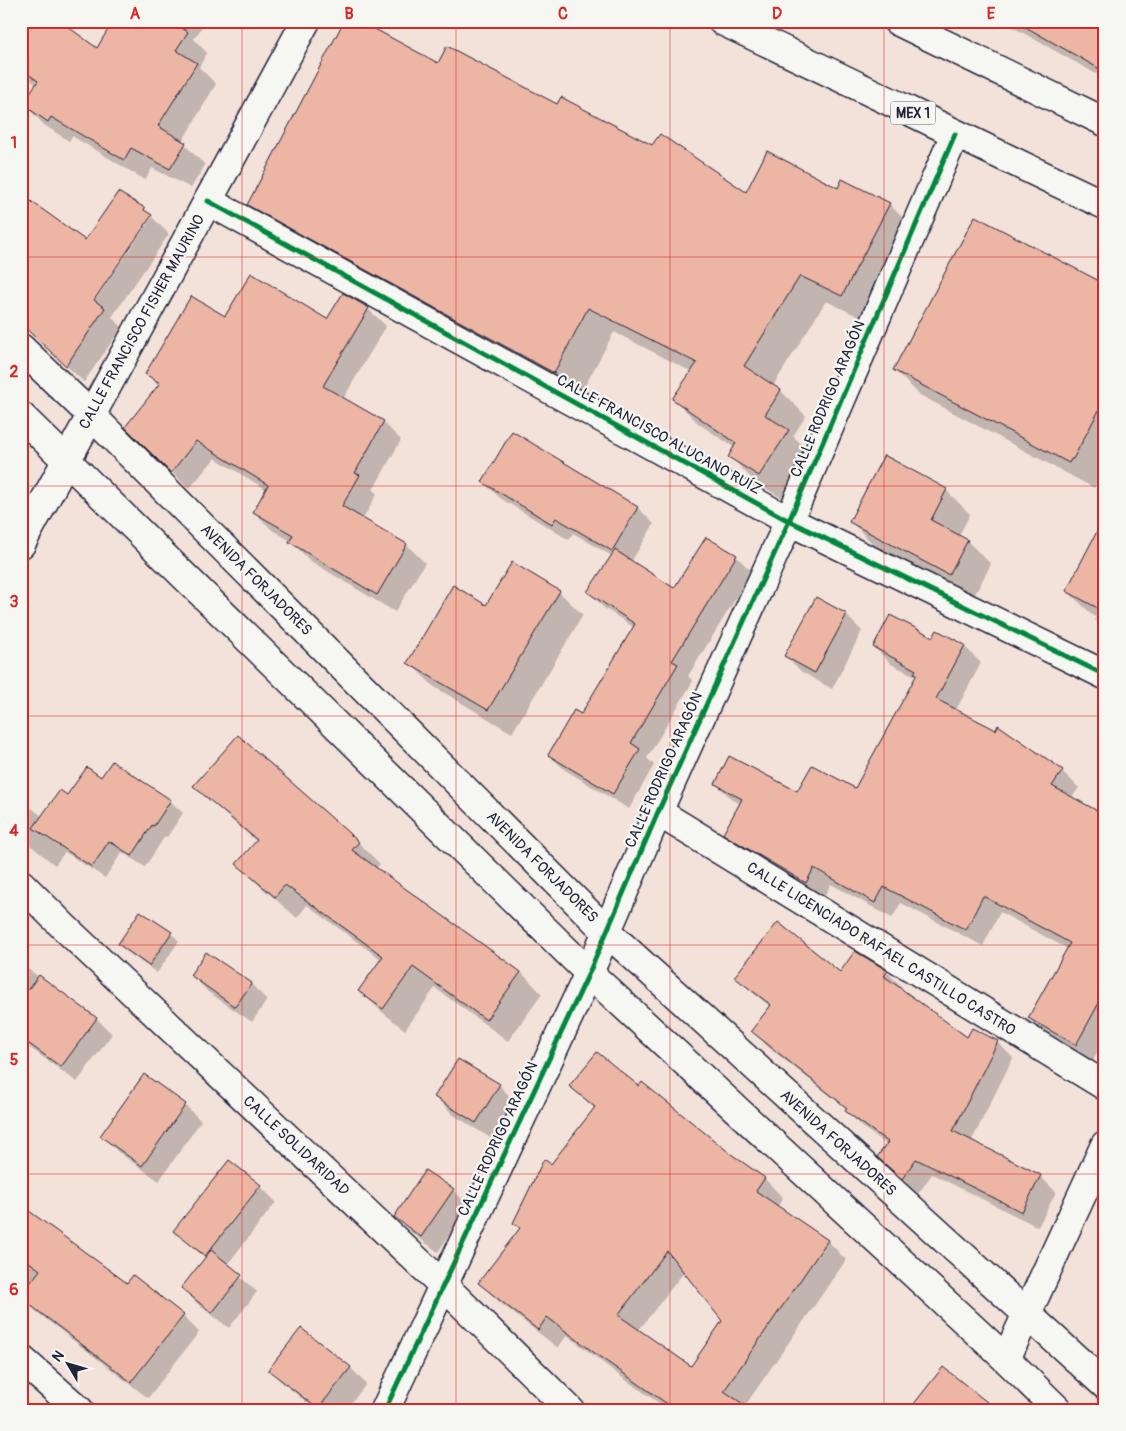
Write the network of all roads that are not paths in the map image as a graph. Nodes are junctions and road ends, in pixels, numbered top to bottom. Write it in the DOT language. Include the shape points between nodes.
graph roads {
  1 [pos="306,21"];
  2 [pos="722,21"];
  3 [pos="897,21"];
  4 [pos="1105,122"];
  5 [pos="954,134"];
  6 [pos="208,201"];
  7 [pos="1105,205"];
  8 [pos="21,348"];
  9 [pos="92,415"];
  10 [pos="21,416"];
  11 [pos="68,460"];
  12 [pos="789,521"];
  13 [pos="21,544"];
  14 [pos="1105,675"];
  15 [pos="658,812"];
  16 [pos="21,884"];
  17 [pos="607,932"];
  18 [pos="589,973"];
  19 [pos="1105,1086"];
  20 [pos="1105,1145"];
  21 [pos="444,1286"];
  22 [pos="1026,1315"];
  23 [pos="21,1359"];
  24 [pos="1006,1359"];
  25 [pos="1105,1385"];
  26 [pos="79,1410"];
  27 [pos="384,1410"];
  28 [pos="570,1410"];
  29 [pos="1058,1410"];
  1 -- 6 [label="street, CALLE FRANCISCO FISHER MAURINO"];
  2 -- 5 [label="street, MEX 1"];
  3 -- 4 [label="street"];
  5 -- 7 [label="street, MEX 1"];
  5 -- 12 [label="street, CALLE RODRIGO ARAGÓN"];
  6 -- 9 [label="street, CALLE FRANCISCO FISHER MAURINO"];
  6 -- 12 [label="street, CALLE FRANCISCO ALUCANO RUÍZ"];
  8 -- 9 [label="street, AVENIDA FORJADORES"];
  9 -- 11 [label="street, CALLE FRANCISCO FISHER MAURINO"];
  9 -- 17 [label="street, AVENIDA FORJADORES"];
  10 -- 11 [label="street"];
  11 -- 13 [label="street, CALLE FRANCISCO FISHER MAURINO"];
  11 -- 18 [label="street"];
  12 -- 14 [label="street, CALLE FRANCISCO ALUCANO RUÍZ"];
  12 -- 15 [label="street, CALLE RODRIGO ARAGÓN"];
  15 -- 17 [label="street, CALLE RODRIGO ARAGÓN"];
  15 -- 19 [label="street, CALLE LICENCIADO RAFAEL CASTILLO CASTRO"];
  16 -- 21 [label="street, CALLE SOLIDARIDAD"];
  17 -- 18 [label="street, CALLE RODRIGO ARAGÓN"];
  17 -- 22 [label="street, AVENIDA FORJADORES"];
  18 -- 21 [label="street, CALLE RODRIGO ARAGÓN"];
  18 -- 24 [label="street"];
  20 -- 22 [label="street"];
  21 -- 27 [label="street, CALLE RODRIGO ARAGÓN"];
  21 -- 28 [label="street, CALLE SOLIDARIDAD"];
  22 -- 24 [label="street"];
  22 -- 25 [label="street, AVENIDA FORJADORES"];
  23 -- 26 [label="street"];
  24 -- 29 [label="street"];
}
